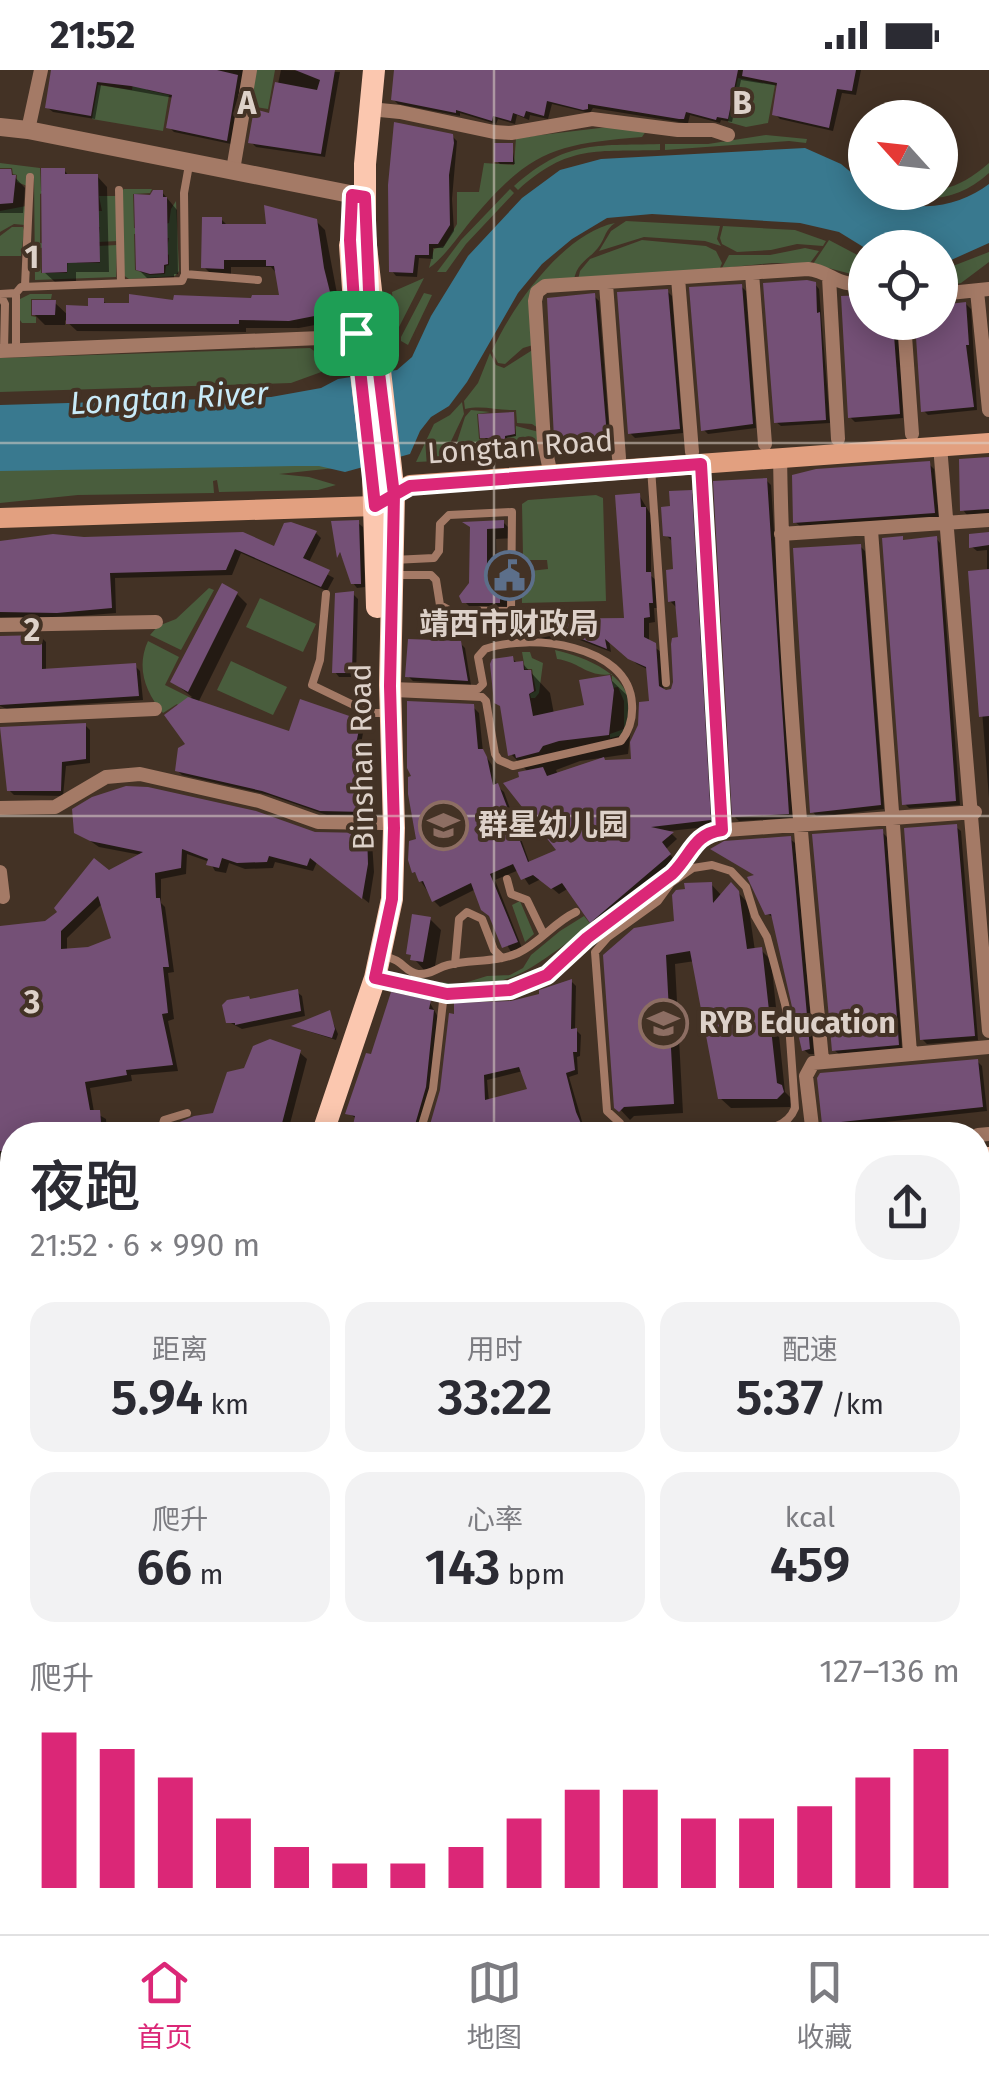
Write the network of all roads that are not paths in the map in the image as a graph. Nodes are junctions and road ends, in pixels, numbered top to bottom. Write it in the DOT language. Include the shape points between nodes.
graph roads {
  1 [pos="38,70"];
  2 [pos="250,70"];
  3 [pos="363,70"];
  4 [pos="374,70"];
  5 [pos="370,109"];
  6 [pos="0,128"];
  7 [pos="25,129"];
  8 [pos="728,135"];
  9 [pos="190,162"];
  10 [pos="233,170"];
  11 [pos="30,177"];
  12 [pos="119,190"];
  13 [pos="358,196"];
  14 [pos="752,273"];
  15 [pos="185,274"];
  16 [pos="678,278"];
  17 [pos="829,278"];
  18 [pos="258,280"];
  19 [pos="121,283"];
  20 [pos="606,284"];
  21 [pos="848,285"];
  22 [pos="25,286"];
  23 [pos="983,290"];
  24 [pos="958,292"];
  25 [pos="16,293"];
  26 [pos="356,333"];
  27 [pos="905,340"];
  28 [pos="6,350"];
  29 [pos="368,359"];
  30 [pos="989,410"];
  31 [pos="989,430"];
  32 [pos="912,434"];
  33 [pos="838,440"];
  34 [pos="989,442"];
  35 [pos="944,446"];
  36 [pos="772,450"];
  37 [pos="619,458"];
  38 [pos="697,458"];
  39 [pos="549,466"];
  40 [pos="651,468"];
  41 [pos="383,486"];
  42 [pos="0,515"];
  43 [pos="989,520"];
  44 [pos="949,522"];
  45 [pos="871,530"];
  46 [pos="780,534"];
  47 [pos="392,568"];
  48 [pos="326,594"];
  49 [pos="156,622"];
  50 [pos="0,626"];
  51 [pos="666,683"];
  52 [pos="386,697"];
  53 [pos="155,709"];
  54 [pos="0,716"];
  55 [pos="0,808"];
  56 [pos="972,812"];
  57 [pos="891,818"];
  58 [pos="383,823"];
  59 [pos="800,826"];
  60 [pos="722,830"];
  61 [pos="0,872"];
  62 [pos="508,879"];
  63 [pos="985,885"];
  64 [pos="4,897"];
  65 [pos="576,912"];
  66 [pos="543,933"];
  67 [pos="574,952"];
  68 [pos="595,952"];
  69 [pos="502,958"];
  70 [pos="455,964"];
  71 [pos="377,967"];
  72 [pos="444,993"];
  73 [pos="989,1030"];
  74 [pos="989,1047"];
  75 [pos="910,1052"];
  76 [pos="822,1060"];
  77 [pos="187,1113"];
  78 [pos="163,1122"];
  79 [pos="315,1122"];
  80 [pos="326,1122"];
  81 [pos="423,1122"];
  82 [pos="619,1122"];
  83 [pos="784,1122"];
  84 [pos="811,1122"];
  1 -- 7 [label="street"];
  2 -- 10 [label="street"];
  3 -- 13 [label="main road, Binshan Road"];
  4 -- 5 [label="main road, Binshan Road"];
  5 -- 8 [label="street" via="510,133 592,118"];
  5 -- 13 [label="main road, Binshan Road"];
  6 -- 7 [label="street"];
  7 -- 9 [label="street"];
  9 -- 10 [label="street"];
  9 -- 15 [label="lane"];
  10 -- 13 [label="street"];
  11 -- 22 [label="lane"];
  12 -- 19 [label="lane"];
  13 -- 26 [label="main road, Binshan Road" via="350,240"];
  13 -- 29 [label="main road, Binshan Road"];
  14 -- 16 [label="street"];
  14 -- 17 [label="street" via="808,269"];
  14 -- 36 [label="street"];
  15 -- 18 [label="lane"];
  15 -- 19 [label="lane" via="179,284"];
  16 -- 20 [label="street"];
  16 -- 38 [label="street"];
  17 -- 21 [label="street"];
  17 -- 33 [label="street"];
  19 -- 22 [label="lane"];
  20 -- 37 [label="street"];
  20 -- 39 [label="street" via="545,286 535,296"];
  22 -- 25 [label="lane"];
  23 -- 24 [label="street"];
  23 -- 30 [label="street"];
  25 -- 28 [label="lane"];
  25 -- 28 [label="lane" via="0,294"];
  26 -- 28 [label="street"];
  26 -- 29 [label="main road, Binshan Road"];
  27 -- 32 [label="street"];
  29 -- 41 [label="main road, Binshan Road"];
  31 -- 32 [label="main road, Longtan Road"];
  32 -- 33 [label="main road, Longtan Road"];
  33 -- 36 [label="main road, Longtan Road"];
  34 -- 35 [label="main road, Longtan Road"];
  35 -- 36 [label="main road, Longtan Road"];
  35 -- 44 [label="street"];
  36 -- 38 [label="main road, Longtan Road"];
  36 -- 46 [label="street"];
  37 -- 38 [label="main road, Longtan Road"];
  37 -- 39 [label="main road, Longtan Road"];
  38 -- 40 [label="main road, Longtan Road"];
  38 -- 60 [label="street"];
  39 -- 41 [label="main road, Longtan Road" via="409,476"];
  40 -- 41 [label="main road, Longtan Road"];
  40 -- 51 [label="lane"];
  41 -- 42 [label="main road, Longtan Road" via="353,497"];
  41 -- 47 [label="main road, Binshan Road"];
  41 -- 52 [label="main road, Binshan Road"];
  43 -- 44 [label="street"];
  44 -- 45 [label="street"];
  44 -- 56 [label="street"];
  45 -- 46 [label="street"];
  45 -- 57 [label="street"];
  46 -- 59 [label="street"];
  47 -- 47 [label="lane" via="431,575 440,605 449,610 511,611 512,512 449,515 440,524 434,558"];
  47 -- 52 [label="main road, Binshan Road"];
  48 -- 52 [label="lane" via="312,685 370,713"];
  49 -- 50 [label="street"];
  52 -- 52 [label="lane" via="482,697 495,754 513,766 622,741 633,711 628,684 615,667 558,644 486,649 478,657 478,690"];
  52 -- 58 [label="main road, Binshan Road"];
  52 -- 71 [label="main road, Binshan Road" via="392,899"];
  53 -- 54 [label="street"];
  55 -- 58 [label="street" via="55,807 106,777 140,774 272,804 318,822"];
  56 -- 57 [label="street"];
  56 -- 63 [label="street"];
  57 -- 59 [label="street"];
  57 -- 75 [label="street"];
  58 -- 79 [label="main road, Binshan Road" via="381,896 369,951"];
  59 -- 60 [label="street"];
  59 -- 76 [label="street"];
  60 -- 67 [label="street" via="694,840 672,874"];
  61 -- 64 [label="street"];
  62 -- 66 [label="lane" via="511,894 527,900"];
  63 -- 73 [label="street"];
  65 -- 66 [label="lane"];
  66 -- 69 [label="lane"];
  67 -- 68 [label="lane"];
  67 -- 72 [label="street" via="547,975 510,990"];
  68 -- 82 [label="lane" via="607,1112"];
  68 -- 83 [label="lane" via="693,868 712,865 740,878 766,936 789,1024 794,1108"];
  69 -- 70 [label="lane"];
  69 -- 70 [label="lane" via="482,918 467,912 459,920"];
  70 -- 71 [label="lane" via="423,975 398,960"];
  71 -- 72 [label="street"];
  71 -- 80 [label="main road, Binshan Road"];
  72 -- 81 [label="lane"];
  74 -- 75 [label="street"];
  75 -- 76 [label="street"];
  76 -- 84 [label="street" via="806,1076"];
  77 -- 78 [label="lane"];
}
